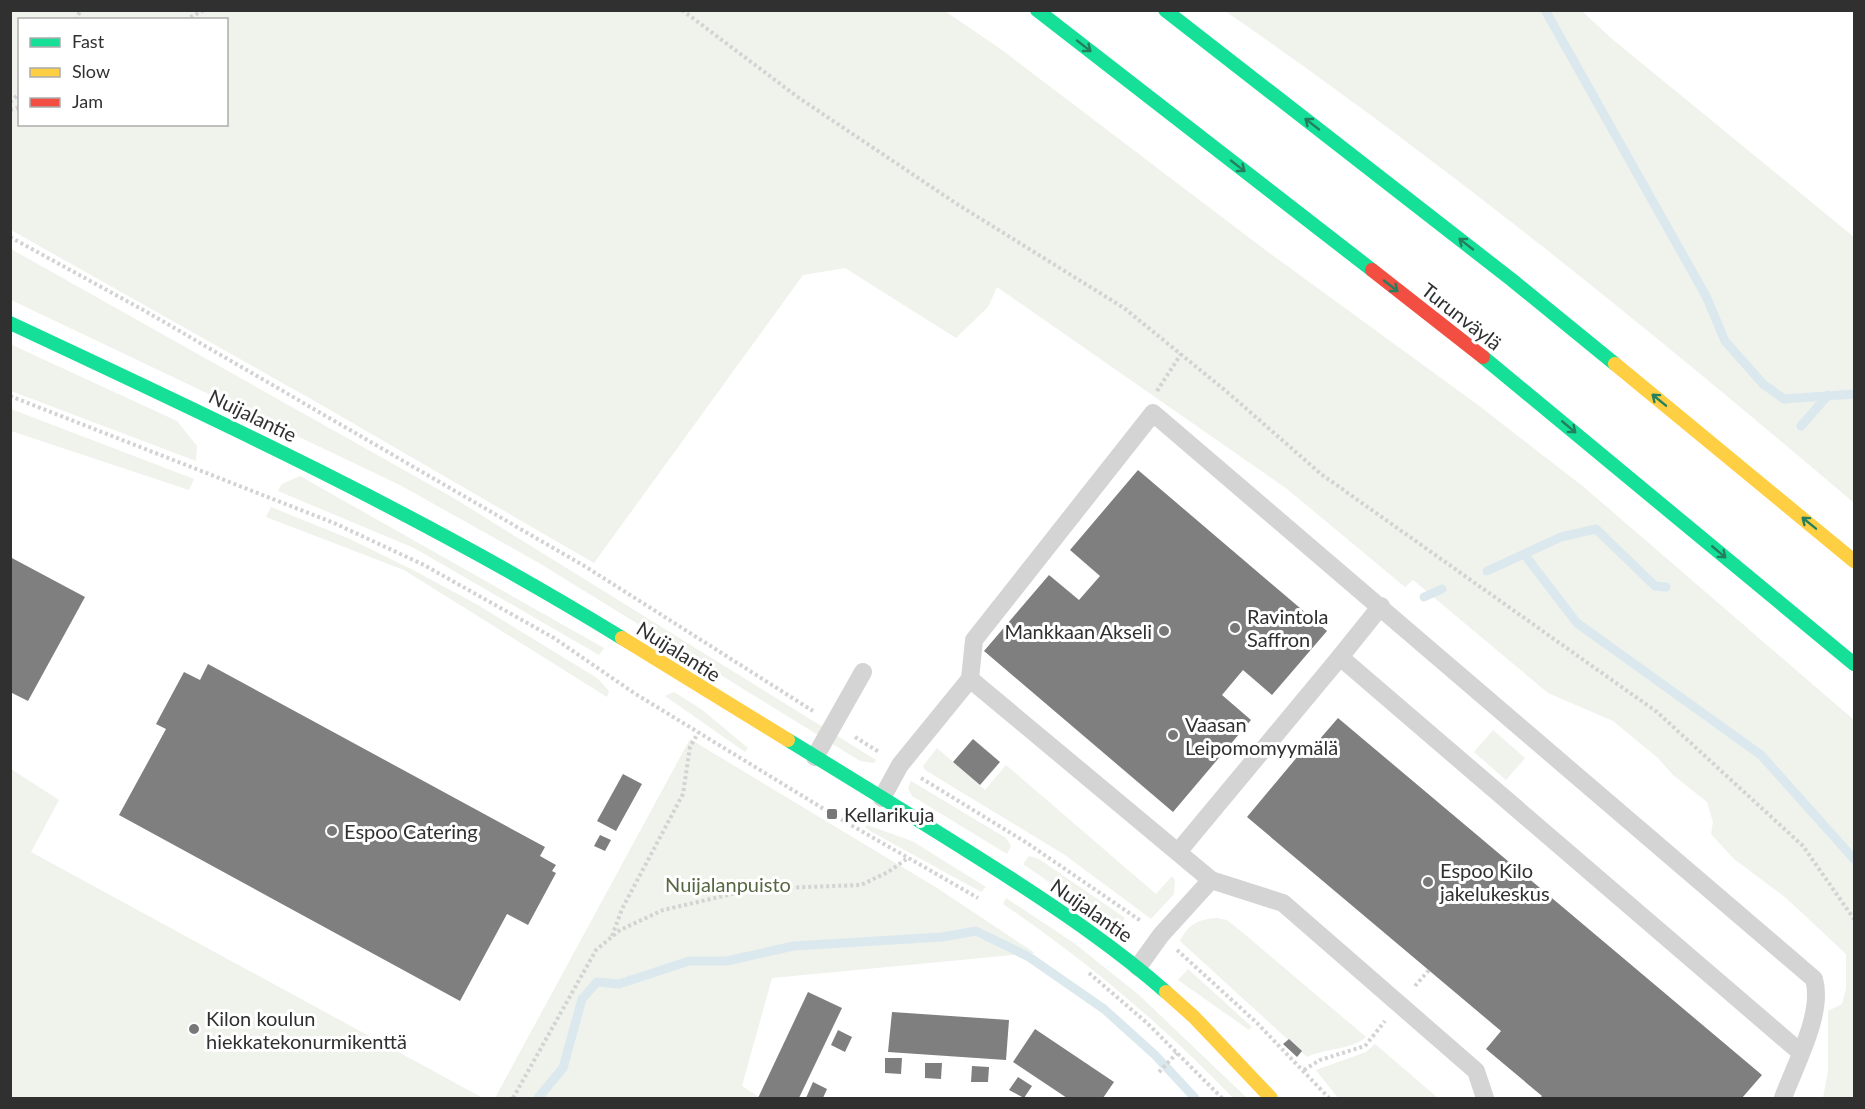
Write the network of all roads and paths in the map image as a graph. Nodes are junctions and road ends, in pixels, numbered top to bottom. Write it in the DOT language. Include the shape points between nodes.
graph roads {
  1 [pos="204,10"];
  2 [pos="682,10"];
  3 [pos="1037,10"];
  4 [pos="1165,10"];
  5 [pos="188,18"];
  6 [pos="10,323"];
  7 [pos="1181,354"];
  8 [pos="10,396"];
  9 [pos="1153,413"];
  10 [pos="1854,561"];
  11 [pos="1381,606"];
  12 [pos="1340,657"];
  13 [pos="1854,664"];
  14 [pos="863,672"];
  15 [pos="970,679"];
  16 [pos="698,733"];
  17 [pos="815,757"];
  18 [pos="882,798"];
  19 [pos="1178,852"];
  20 [pos="908,858"];
  21 [pos="1211,880"];
  22 [pos="979,899"];
  23 [pos="1854,919"];
  24 [pos="611,937"];
  25 [pos="1080,966"];
  26 [pos="1138,967"];
  27 [pos="1429,970"];
  28 [pos="1399,1005"];
  29 [pos="1800,1052"];
  30 [pos="1178,1053"];
  31 [pos="1304,1070"];
  32 [pos="1159,1072"];
  33 [pos="513,1098"];
  34 [pos="1222,1098"];
  35 [pos="1271,1098"];
  36 [pos="1485,1098"];
  37 [pos="1783,1098"];
  1 -- 5 [label="path"];
  2 -- 7 [label="path" via="799,98 957,204 1124,308"];
  3 -- 13 [label="main road, Turunväylä, one-way" via="1524,389"];
  10 -- 4 [label="main road, one-way" via="1512,280"];
  6 -- 17 [label="main road, Nuijalantie" via="257,438 465,545"];
  7 -- 9 [label="path" via="1156,392"];
  7 -- 23 [label="path" via="1321,474 1657,712 1803,846"];
  8 -- 16 [label="path" via="334,523 424,565 554,638"];
  9 -- 11 [label="lane"];
  9 -- 15 [label="lane" via="974,640"];
  11 -- 12 [label="lane"];
  11 -- 29 [label="lane" via="1814,979 1818,992 1815,1013"];
  12 -- 19 [label="lane"];
  12 -- 29 [label="lane"];
  14 -- 17 [label="lane"];
  15 -- 18 [label="lane" via="900,765"];
  15 -- 19 [label="lane"];
  16 -- 20 [label="path"];
  16 -- 24 [label="path" via="690,747 683,794"];
  17 -- 18 [label="main road, Nuijalantie"];
  18 -- 26 [label="main road, Nuijalantie" via="1008,875"];
  19 -- 21 [label="lane"];
  20 -- 22 [label="path"];
  20 -- 24 [label="path" via="861,885 754,889 712,897 663,910"];
  21 -- 26 [label="lane"];
  21 -- 28 [label="lane" via="1283,903"];
  24 -- 33 [label="path" via="596,950"];
  25 -- 30 [label="path"];
  26 -- 35 [label="main road, Nuijalantie" via="1194,1017"];
  27 -- 28 [label="path"];
  28 -- 31 [label="path" via="1365,1046 1320,1060"];
  28 -- 36 [label="lane" via="1476,1071"];
  29 -- 37 [label="lane"];
  30 -- 32 [label="path"];
  30 -- 34 [label="path"];
}
